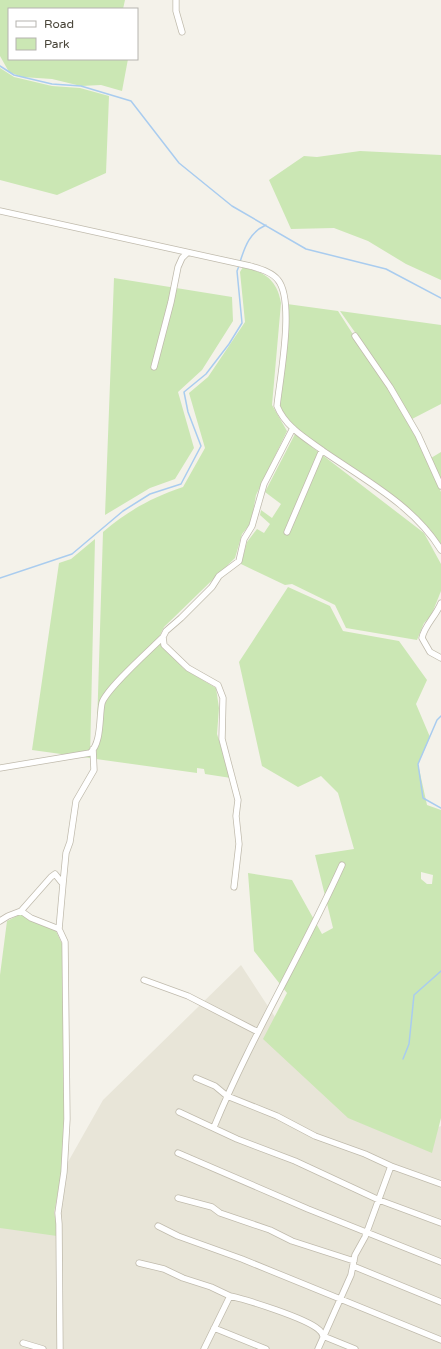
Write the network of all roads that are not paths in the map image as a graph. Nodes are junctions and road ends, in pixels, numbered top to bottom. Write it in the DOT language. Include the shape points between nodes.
graph roads {
  1 [pos="176,0"];
  2 [pos="182,32"];
  3 [pos="0,211"];
  4 [pos="187,253"];
  5 [pos="355,336"];
  6 [pos="154,367"];
  7 [pos="293,428"];
  8 [pos="322,450"];
  9 [pos="441,486"];
  10 [pos="287,532"];
  11 [pos="441,550"];
  12 [pos="441,603"];
  13 [pos="163,637"];
  14 [pos="441,658"];
  15 [pos="93,749"];
  16 [pos="0,768"];
  17 [pos="342,865"];
  18 [pos="63,884"];
  19 [pos="234,886"];
  20 [pos="21,911"];
  21 [pos="0,921"];
  22 [pos="59,929"];
  23 [pos="144,980"];
  24 [pos="258,1032"];
  25 [pos="196,1078"];
  26 [pos="227,1096"];
  27 [pos="179,1112"];
  28 [pos="214,1127"];
  29 [pos="178,1154"];
  30 [pos="391,1166"];
  31 [pos="441,1184"];
  32 [pos="178,1198"];
  33 [pos="379,1200"];
  34 [pos="441,1223"];
  35 [pos="158,1226"];
  36 [pos="367,1232"];
  37 [pos="441,1262"];
  38 [pos="138,1263"];
  39 [pos="353,1263"];
  40 [pos="230,1296"];
  41 [pos="340,1299"];
  42 [pos="441,1302"];
  43 [pos="214,1328"];
  44 [pos="323,1336"];
  45 [pos="441,1340"];
  46 [pos="24,1343"];
  47 [pos="43,1349"];
  48 [pos="60,1349"];
  49 [pos="204,1349"];
  50 [pos="266,1349"];
  51 [pos="318,1349"];
  52 [pos="355,1349"];
  1 -- 2 [label="street" via="176,11"];
  3 -- 4 [label="street"];
  4 -- 6 [label="street" via="178,267"];
  4 -- 7 [label="street" via="261,269 278,280 285,298 286,325 277,406 281,417"];
  5 -- 9 [label="street" via="394,394 418,436"];
  7 -- 8 [label="street"];
  7 -- 13 [label="street" via="264,484 252,526 244,539 239,561 219,576 212,587 166,631"];
  8 -- 10 [label="street"];
  8 -- 11 [label="street" via="404,508 428,530"];
  12 -- 14 [label="street" via="434,618 424,629 422,638 430,652"];
  13 -- 15 [label="street" via="104,698 100,727"];
  13 -- 19 [label="street" via="164,645 188,668 218,685 223,698 222,739 238,800 236,816 239,844"];
  15 -- 16 [label="street" via="90,753"];
  15 -- 18 [label="street" via="94,770 76,801"];
  17 -- 24 [label="street" via="320,914"];
  18 -- 20 [label="street" via="55,874"];
  18 -- 22 [label="street"];
  20 -- 21 [label="street"];
  20 -- 22 [label="street" via="31,918"];
  22 -- 48 [label="street" via="65,942 66,956 67,1119 64,1172 58,1213"];
  23 -- 24 [label="street" via="188,996"];
  24 -- 26 [label="street"];
  25 -- 26 [label="street" via="215,1086"];
  26 -- 28 [label="street"];
  26 -- 30 [label="street" via="277,1116 315,1136"];
  27 -- 28 [label="street"];
  28 -- 33 [label="street" via="236,1139 295,1161"];
  29 -- 36 [label="street"];
  30 -- 31 [label="street"];
  30 -- 33 [label="street"];
  32 -- 39 [label="street" via="212,1207 220,1213"];
  33 -- 34 [label="street"];
  33 -- 36 [label="street"];
  35 -- 41 [label="street"];
  36 -- 37 [label="street"];
  36 -- 39 [label="street"];
  38 -- 40 [label="street" via="164,1269"];
  39 -- 41 [label="street" via="351,1275"];
  39 -- 42 [label="street"];
  40 -- 43 [label="street"];
  40 -- 44 [label="street" via="313,1325"];
  41 -- 44 [label="street"];
  41 -- 45 [label="street"];
  43 -- 49 [label="street"];
  43 -- 50 [label="street"];
  44 -- 51 [label="street"];
  44 -- 52 [label="street"];
  46 -- 47 [label="street"];
}
